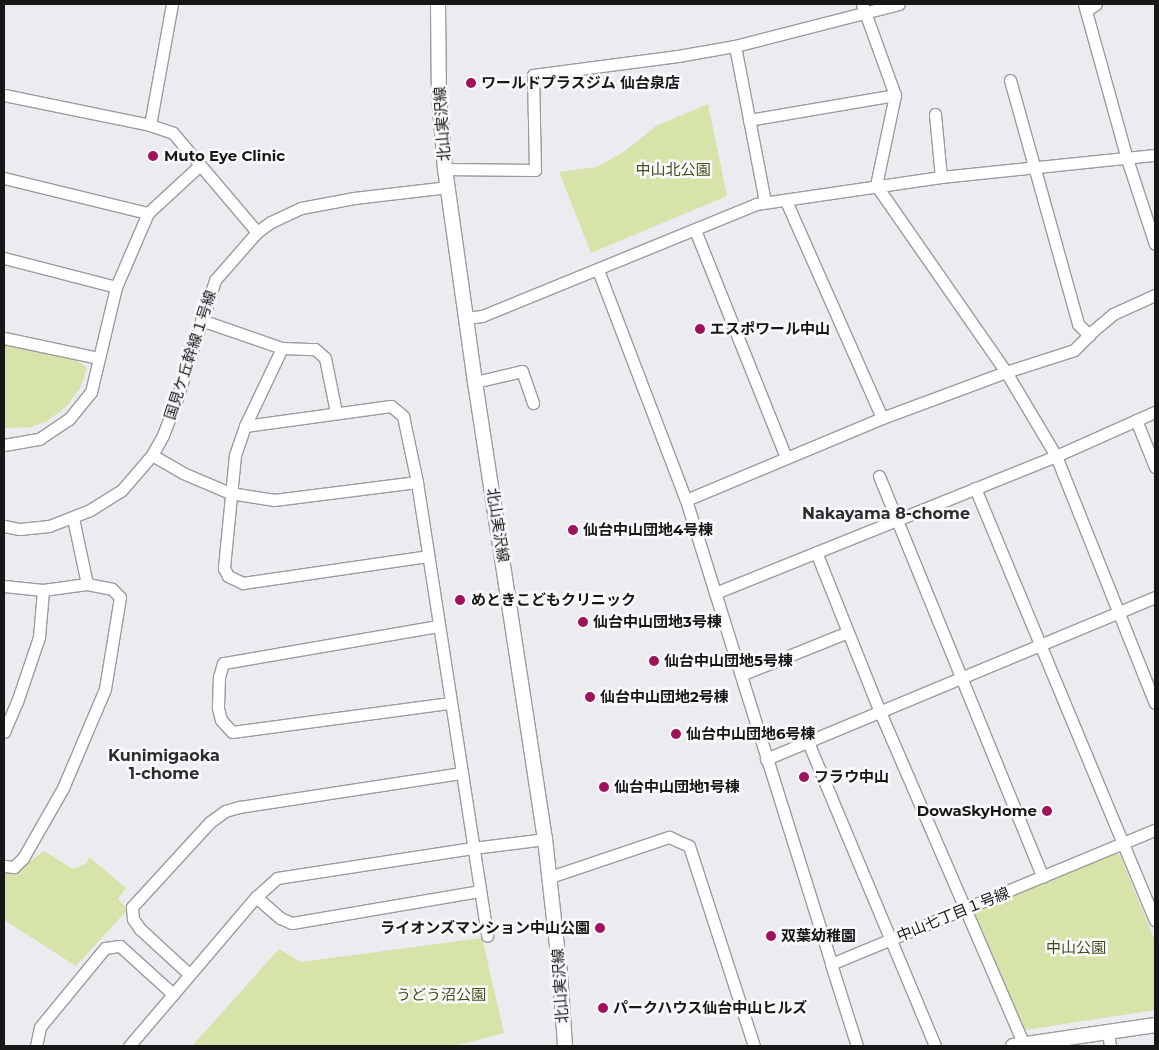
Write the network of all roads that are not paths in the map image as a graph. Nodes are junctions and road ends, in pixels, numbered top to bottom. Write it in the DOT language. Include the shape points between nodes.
graph roads {
  1 [pos="172,4"];
  2 [pos="438,4"];
  3 [pos="899,4"];
  4 [pos="1096,4"];
  5 [pos="1085,7"];
  6 [pos="863,9"];
  7 [pos="735,46"];
  8 [pos="1010,80"];
  9 [pos="4,95"];
  10 [pos="895,96"];
  11 [pos="935,114"];
  12 [pos="749,120"];
  13 [pos="150,125"];
  14 [pos="1155,155"];
  15 [pos="1127,159"];
  16 [pos="199,166"];
  17 [pos="1036,168"];
  18 [pos="445,169"];
  19 [pos="942,177"];
  20 [pos="4,178"];
  21 [pos="876,185"];
  22 [pos="448,187"];
  23 [pos="786,201"];
  24 [pos="765,202"];
  25 [pos="148,213"];
  26 [pos="695,230"];
  27 [pos="257,232"];
  28 [pos="1155,244"];
  29 [pos="4,258"];
  30 [pos="598,270"];
  31 [pos="116,287"];
  32 [pos="1155,294"];
  33 [pos="466,318"];
  34 [pos="201,320"];
  35 [pos="1089,335"];
  36 [pos="4,338"];
  37 [pos="282,348"];
  38 [pos="98,358"];
  39 [pos="1006,372"];
  40 [pos="475,382"];
  41 [pos="533,403"];
  42 [pos="336,412"];
  43 [pos="1155,412"];
  44 [pos="882,418"];
  45 [pos="1136,420"];
  46 [pos="245,426"];
  47 [pos="4,445"];
  48 [pos="152,455"];
  49 [pos="1056,456"];
  50 [pos="786,458"];
  51 [pos="1155,466"];
  52 [pos="879,476"];
  53 [pos="417,482"];
  54 [pos="975,488"];
  55 [pos="230,493"];
  56 [pos="686,500"];
  57 [pos="73,518"];
  58 [pos="895,520"];
  59 [pos="4,526"];
  60 [pos="816,552"];
  61 [pos="427,556"];
  62 [pos="87,584"];
  63 [pos="4,586"];
  64 [pos="43,590"];
  65 [pos="715,593"];
  66 [pos="1155,597"];
  67 [pos="1117,612"];
  68 [pos="438,626"];
  69 [pos="848,632"];
  70 [pos="1041,644"];
  71 [pos="740,675"];
  72 [pos="960,678"];
  73 [pos="450,703"];
  74 [pos="1155,703"];
  75 [pos="880,712"];
  76 [pos="4,732"];
  77 [pos="808,742"];
  78 [pos="766,759"];
  79 [pos="461,772"];
  80 [pos="1155,830"];
  81 [pos="545,839"];
  82 [pos="1122,844"];
  83 [pos="473,848"];
  84 [pos="4,866"];
  85 [pos="550,877"];
  86 [pos="1043,877"];
  87 [pos="480,891"];
  88 [pos="256,897"];
  89 [pos="964,909"];
  90 [pos="1155,920"];
  91 [pos="487,936"];
  92 [pos="891,940"];
  93 [pos="831,964"];
  94 [pos="189,974"];
  95 [pos="173,994"];
  96 [pos="1155,1025"];
  97 [pos="1108,1032"];
  98 [pos="1018,1045"];
  99 [pos="36,1046"];
  100 [pos="129,1046"];
  101 [pos="565,1046"];
  102 [pos="754,1046"];
  103 [pos="857,1046"];
  104 [pos="935,1046"];
  105 [pos="1110,1046"];
  1 -- 13 [label="street"];
  2 -- 18 [label="street, 北山実沢線" via="439,97"];
  3 -- 6 [label="street"];
  4 -- 5 [label="street"];
  5 -- 15 [label="street"];
  6 -- 7 [label="street"];
  6 -- 10 [label="street"];
  7 -- 12 [label="street"];
  7 -- 18 [label="street" via="533,75 535,170"];
  8 -- 17 [label="street"];
  9 -- 13 [label="street"];
  10 -- 12 [label="street"];
  10 -- 21 [label="street"];
  11 -- 19 [label="street"];
  12 -- 24 [label="street"];
  13 -- 16 [label="street" via="173,134"];
  14 -- 15 [label="street"];
  15 -- 17 [label="street"];
  15 -- 28 [label="street"];
  16 -- 25 [label="street"];
  16 -- 27 [label="street"];
  17 -- 19 [label="street"];
  17 -- 35 [label="street" via="1078,324"];
  18 -- 22 [label="street, 北山実沢線"];
  19 -- 21 [label="street"];
  20 -- 25 [label="street"];
  21 -- 23 [label="street"];
  21 -- 39 [label="street"];
  22 -- 27 [label="street, 国見ケ丘幹線１号線" via="301,208"];
  22 -- 33 [label="street, 北山実沢線"];
  23 -- 24 [label="street"];
  23 -- 44 [label="street"];
  24 -- 26 [label="street"];
  25 -- 31 [label="street"];
  26 -- 30 [label="street"];
  26 -- 50 [label="street"];
  27 -- 34 [label="street, 国見ケ丘幹線１号線" via="215,280"];
  29 -- 31 [label="street"];
  30 -- 33 [label="street" via="482,316"];
  30 -- 56 [label="street"];
  31 -- 38 [label="street"];
  32 -- 35 [label="street" via="1113,314"];
  33 -- 40 [label="street, 北山実沢線"];
  34 -- 37 [label="street"];
  34 -- 48 [label="street, 国見ケ丘幹線１号線" via="164,434"];
  35 -- 39 [label="street" via="1074,350"];
  36 -- 38 [label="street"];
  37 -- 42 [label="street" via="315,349 325,358"];
  37 -- 46 [label="street"];
  38 -- 47 [label="street" via="91,392 69,419 40,438"];
  39 -- 44 [label="street"];
  39 -- 49 [label="street"];
  40 -- 41 [label="street" via="522,371"];
  40 -- 81 [label="street, 北山実沢線"];
  42 -- 46 [label="street"];
  42 -- 53 [label="street" via="391,406 403,416"];
  43 -- 45 [label="street"];
  44 -- 50 [label="street"];
  45 -- 49 [label="street"];
  45 -- 51 [label="street"];
  46 -- 55 [label="street" via="235,455"];
  48 -- 55 [label="street" via="183,473"];
  48 -- 57 [label="street, 国見ケ丘幹線１号線" via="121,491"];
  49 -- 54 [label="street"];
  49 -- 67 [label="street"];
  50 -- 56 [label="street"];
  52 -- 58 [label="street"];
  53 -- 55 [label="street" via="274,500"];
  53 -- 61 [label="street"];
  54 -- 58 [label="street"];
  54 -- 70 [label="street"];
  55 -- 61 [label="street" via="224,568 228,576 243,583"];
  56 -- 65 [label="street"];
  57 -- 59 [label="street, 国見ケ丘幹線１号線" via="48,526 20,529"];
  57 -- 62 [label="street"];
  58 -- 60 [label="street"];
  58 -- 72 [label="street"];
  60 -- 65 [label="street"];
  60 -- 69 [label="street"];
  61 -- 68 [label="street"];
  62 -- 64 [label="street"];
  62 -- 84 [label="street" via="112,589 120,597 105,689 63,788 23,858 14,867"];
  63 -- 64 [label="street"];
  64 -- 76 [label="street" via="39,637"];
  65 -- 71 [label="street"];
  66 -- 67 [label="street"];
  67 -- 70 [label="street"];
  67 -- 74 [label="street"];
  68 -- 73 [label="street"];
  68 -- 73 [label="street" via="223,663 218,677 218,708 221,720 232,732"];
  69 -- 71 [label="street"];
  69 -- 75 [label="street"];
  70 -- 72 [label="street"];
  70 -- 82 [label="street"];
  71 -- 78 [label="street"];
  72 -- 75 [label="street"];
  72 -- 86 [label="street"];
  73 -- 79 [label="street"];
  75 -- 77 [label="street"];
  75 -- 89 [label="street"];
  77 -- 78 [label="street"];
  77 -- 92 [label="street"];
  78 -- 93 [label="street"];
  79 -- 83 [label="street"];
  79 -- 94 [label="street" via="239,807 225,811 210,822 132,907 133,919 140,929"];
  80 -- 82 [label="street, 中山七丁目１号線"];
  81 -- 83 [label="street"];
  81 -- 85 [label="street, 北山実沢線"];
  82 -- 86 [label="street, 中山七丁目１号線"];
  82 -- 90 [label="street"];
  83 -- 87 [label="street"];
  83 -- 88 [label="street" via="277,878"];
  85 -- 101 [label="street, 北山実沢線"];
  85 -- 102 [label="street" via="669,837 689,846"];
  86 -- 89 [label="street, 中山七丁目１号線"];
  87 -- 88 [label="street" via="292,923 280,918"];
  87 -- 91 [label="street"];
  88 -- 94 [label="street"];
  89 -- 92 [label="street, 中山七丁目１号線"];
  89 -- 98 [label="street"];
  92 -- 93 [label="street, 中山七丁目１号線"];
  92 -- 104 [label="street"];
  93 -- 103 [label="street"];
  94 -- 95 [label="street"];
  95 -- 99 [label="street" via="120,946 105,948 40,1027"];
  95 -- 100 [label="street"];
  96 -- 97 [label="street"];
  97 -- 98 [label="street"];
  97 -- 105 [label="street"];
}
